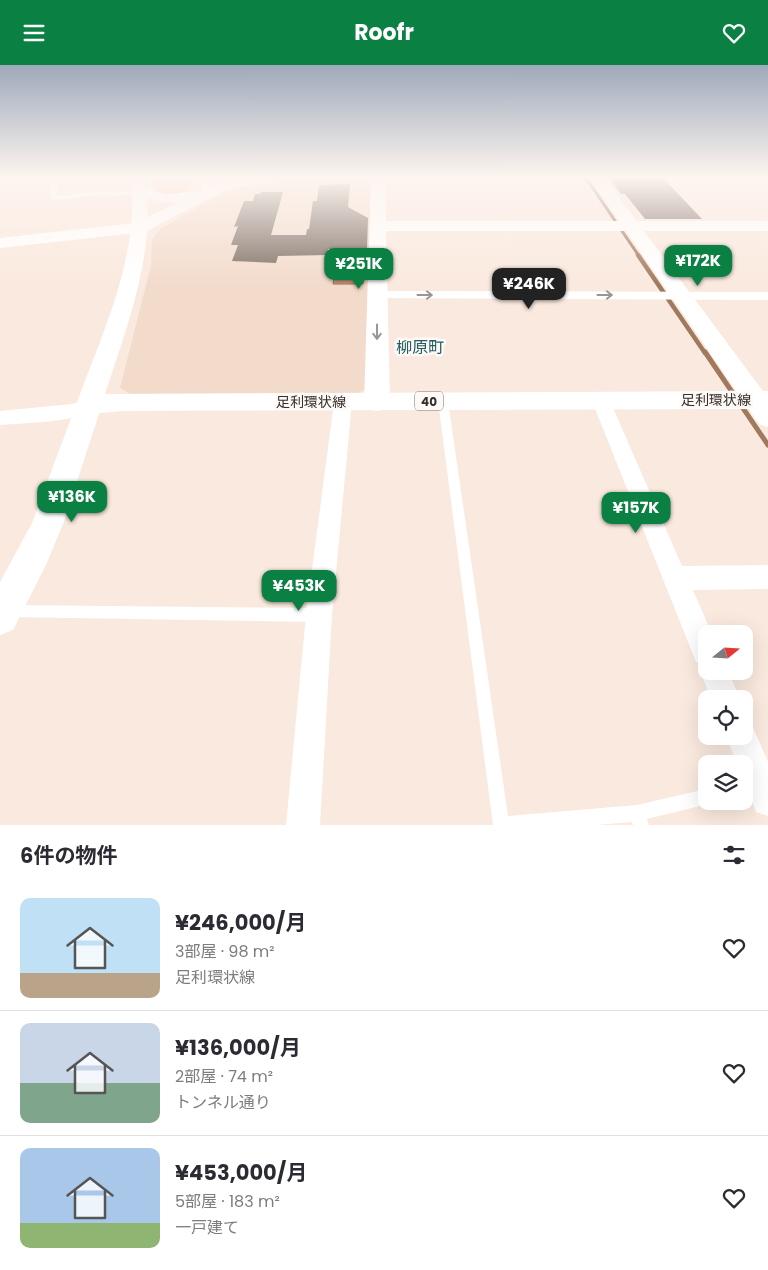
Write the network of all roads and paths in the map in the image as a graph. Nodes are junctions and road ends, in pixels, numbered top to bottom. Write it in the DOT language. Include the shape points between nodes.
graph roads {
  1 [pos="139,213"];
  2 [pos="162,213"];
  3 [pos="377,213"];
  4 [pos="624,213"];
  5 [pos="377,226"];
  6 [pos="633,226"];
  7 [pos="768,226"];
  8 [pos="139,228"];
  9 [pos="0,243"];
  10 [pos="376,295"];
  11 [pos="682,295"];
  12 [pos="768,296"];
  13 [pos="443,401"];
  14 [pos="601,401"];
  15 [pos="343,402"];
  16 [pos="377,402"];
  17 [pos="90,405"];
  18 [pos="764,406"];
  19 [pos="0,418"];
  20 [pos="675,577"];
  21 [pos="768,577"];
  22 [pos="2,614"];
  23 [pos="319,615"];
  24 [pos="698,633"];
  25 [pos="744,745"];
  26 [pos="758,791"];
  27 [pos="698,800"];
  28 [pos="639,819"];
  29 [pos="303,825"];
  30 [pos="502,825"];
  1 -- 8 [label="street"];
  2 -- 8 [label="street"];
  3 -- 5 [label="street"];
  4 -- 6 [label="street"];
  5 -- 6 [label="street"];
  5 -- 10 [label="street"];
  6 -- 7 [label="street"];
  6 -- 11 [label="street"];
  8 -- 9 [label="street"];
  8 -- 17 [label="street" via="128,285"];
  10 -- 11 [label="street, one-way"];
  10 -- 16 [label="street, one-way"];
  11 -- 12 [label="street"];
  11 -- 18 [label="street"];
  13 -- 14 [label="street, 足利環状線 / 40"];
  13 -- 16 [label="street, 足利環状線 / 40"];
  13 -- 30 [label="lane"];
  14 -- 18 [label="street, 足利環状線 / 40"];
  14 -- 20 [label="street"];
  15 -- 16 [label="street, 足利環状線 / 40"];
  15 -- 17 [label="street, 足利環状線 / 40" via="124,402"];
  15 -- 23 [label="street"];
  17 -- 19 [label="street" via="74,411"];
  17 -- 22 [label="street" via="47,524"];
  20 -- 21 [label="street"];
  20 -- 24 [label="street"];
  22 -- 23 [label="lane"];
  23 -- 29 [label="street"];
  25 -- 26 [label="street"];
  27 -- 28 [label="lane"];
  28 -- 30 [label="lane"];
}
